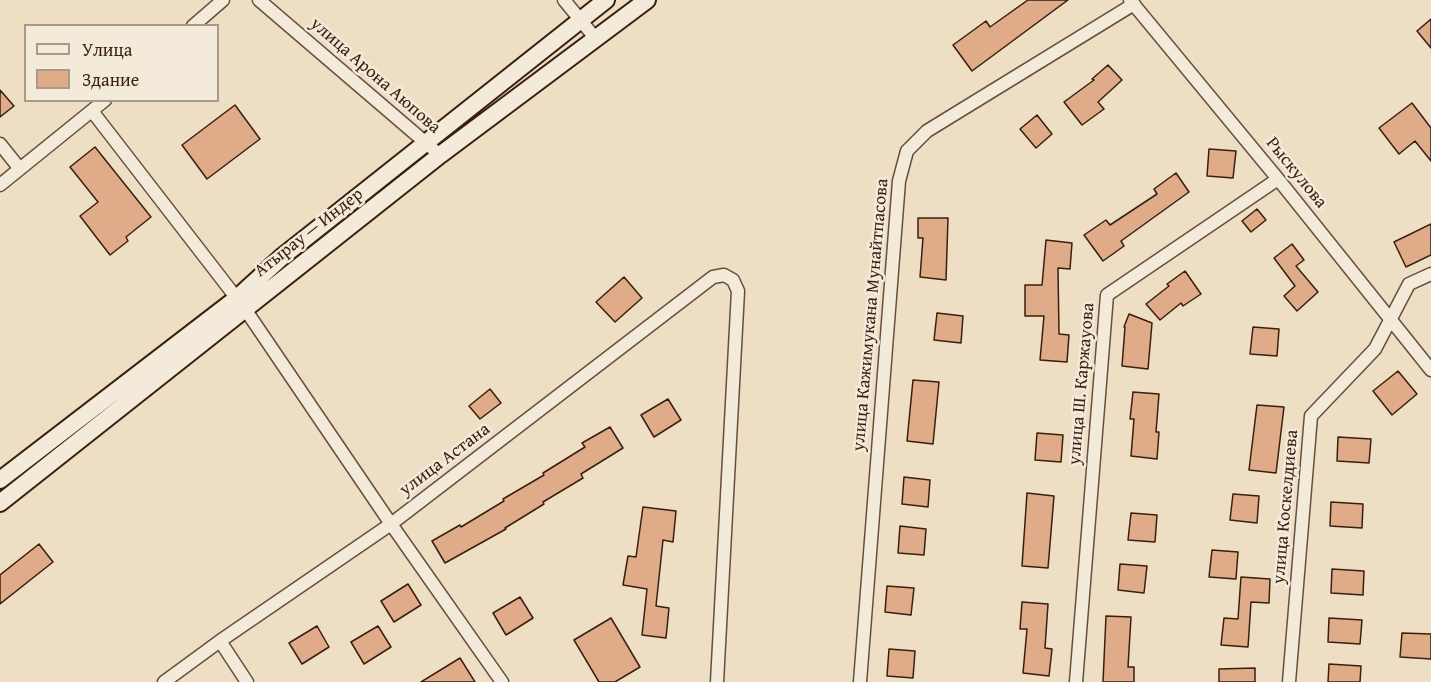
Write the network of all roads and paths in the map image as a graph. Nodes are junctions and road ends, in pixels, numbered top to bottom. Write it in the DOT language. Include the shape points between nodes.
graph roads {
  1 [pos="223,0"];
  2 [pos="259,0"];
  3 [pos="564,0"];
  4 [pos="606,0"];
  5 [pos="647,0"];
  6 [pos="1132,2"];
  7 [pos="580,20"];
  8 [pos="195,24"];
  9 [pos="596,39"];
  10 [pos="103,102"];
  11 [pos="92,111"];
  12 [pos="425,142"];
  13 [pos="0,144"];
  14 [pos="440,155"];
  15 [pos="20,169"];
  16 [pos="1278,179"];
  17 [pos="0,185"];
  18 [pos="1431,274"];
  19 [pos="241,303"];
  20 [pos="1391,321"];
  21 [pos="1431,370"];
  22 [pos="0,480"];
  23 [pos="0,503"];
  24 [pos="391,524"];
  25 [pos="220,640"];
  26 [pos="164,682"];
  27 [pos="248,682"];
  28 [pos="502,682"];
  29 [pos="717,682"];
  30 [pos="860,682"];
  31 [pos="1076,682"];
  32 [pos="1289,682"];
  1 -- 8 [label="street"];
  2 -- 12 [label="street, улица Арона Аюпова"];
  3 -- 7 [label="street"];
  4 -- 7 [label="main road, Атырау — Индер"];
  5 -- 9 [label="main road, Атырау — Индер"];
  6 -- 16 [label="street, Рыскулова"];
  6 -- 30 [label="street, улица Кажимукана Мунайтпасова" via="927,131 907,151 899,181"];
  7 -- 9 [label="street"];
  7 -- 12 [label="main road, Атырау — Индер"];
  9 -- 14 [label="main road, Атырау — Индер"];
  10 -- 11 [label="street"];
  11 -- 15 [label="street"];
  11 -- 19 [label="street"];
  12 -- 14 [label="street, улица Арона Аюпова"];
  12 -- 19 [label="main road, Атырау — Индер" via="283,256"];
  13 -- 15 [label="street"];
  14 -- 19 [label="main road, Атырау — Индер"];
  15 -- 17 [label="street"];
  16 -- 20 [label="street, Рыскулова"];
  16 -- 31 [label="street, улица Ш. Каржауова" via="1107,295"];
  18 -- 20 [label="street, улица Коскелдиева" via="1409,284"];
  19 -- 22 [label="main road, Атырау — Индер"];
  19 -- 23 [label="main road, Атырау — Индер"];
  19 -- 24 [label="street"];
  20 -- 21 [label="street, Рыскулова"];
  20 -- 32 [label="street, улица Коскелдиева" via="1375,349 1311,416"];
  24 -- 25 [label="street, улица Астана"];
  24 -- 28 [label="street"];
  24 -- 29 [label="street, улица Астана" via="713,277 724,275 733,280 738,291"];
  25 -- 26 [label="street, улица Астана"];
  25 -- 27 [label="street"];
}
